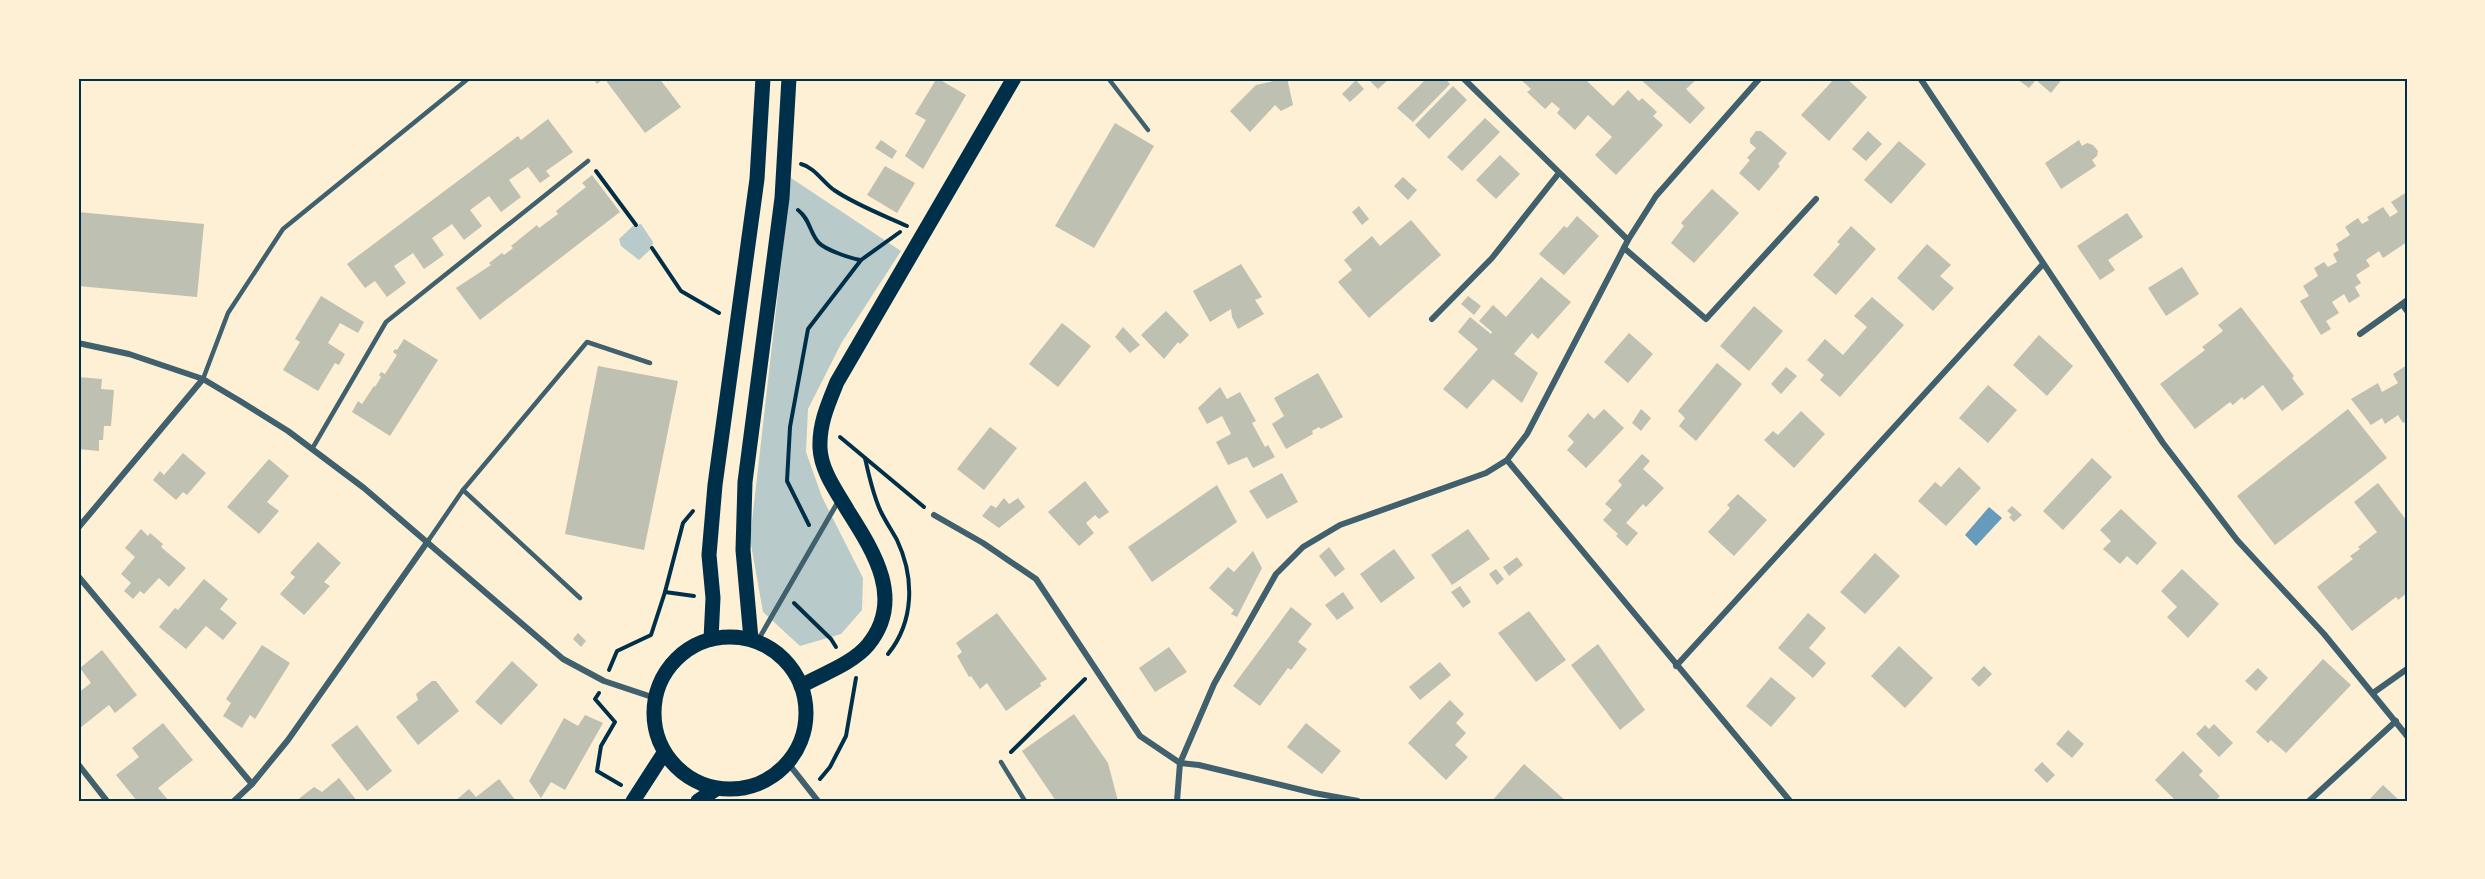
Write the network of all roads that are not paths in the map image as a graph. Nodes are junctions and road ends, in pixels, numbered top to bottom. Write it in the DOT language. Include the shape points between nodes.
graph roads {
  1 [pos="469,78"];
  2 [pos="763,78"];
  3 [pos="789,78"];
  4 [pos="1014,78"];
  5 [pos="1108,78"];
  6 [pos="1463,78"];
  7 [pos="1760,78"];
  8 [pos="1920,78"];
  9 [pos="1148,130"];
  10 [pos="588,161"];
  11 [pos="1559,173"];
  12 [pos="1816,199"];
  13 [pos="1628,240"];
  14 [pos="1624,248"];
  15 [pos="2043,264"];
  16 [pos="2405,302"];
  17 [pos="2407,311"];
  18 [pos="1432,319"];
  19 [pos="2360,333"];
  20 [pos="78,343"];
  21 [pos="650,363"];
  22 [pos="203,379"];
  23 [pos="312,449"];
  24 [pos="1507,460"];
  25 [pos="463,490"];
  26 [pos="840,498"];
  27 [pos="934,515"];
  28 [pos="78,528"];
  29 [pos="428,542"];
  30 [pos="78,576"];
  31 [pos="580,598"];
  32 [pos="711,639"];
  33 [pos="754,640"];
  34 [pos="1676,666"];
  35 [pos="2407,669"];
  36 [pos="801,686"];
  37 [pos="2373,693"];
  38 [pos="655,698"];
  39 [pos="2396,721"];
  40 [pos="2407,735"];
  41 [pos="664,753"];
  42 [pos="1001,762"];
  43 [pos="788,763"];
  44 [pos="1180,763"];
  45 [pos="78,764"];
  46 [pos="252,784"];
  47 [pos="716,789"];
  48 [pos="636,798"];
  49 [pos="108,801"];
  50 [pos="234,801"];
  51 [pos="698,801"];
  52 [pos="818,801"];
  53 [pos="1025,801"];
  54 [pos="1177,801"];
  55 [pos="1358,801"];
  56 [pos="1790,801"];
  57 [pos="2309,801"];
  1 -- 22 [label="lane" via="283,229 228,313"];
  2 -- 32 [label="main road" via="757,179 715,485 709,555"];
  3 -- 33 [label="main road" via="782,198 745,482 743,550"];
  4 -- 26 [label="main road" via="837,382 824,412 820,450"];
  5 -- 9 [label="lane"];
  6 -- 11 [label="street"];
  7 -- 13 [label="street" via="1656,196"];
  8 -- 15 [label="street"];
  10 -- 23 [label="lane" via="386,322"];
  11 -- 13 [label="street"];
  11 -- 18 [label="street" via="1492,258"];
  12 -- 14 [label="street" via="1706,319"];
  13 -- 14 [label="street"];
  14 -- 24 [label="street" via="1527,434"];
  15 -- 34 [label="street"];
  15 -- 37 [label="street" via="2163,443 2237,540"];
  16 -- 17 [label="street"];
  16 -- 19 [label="street"];
  20 -- 22 [label="street" via="129,354"];
  21 -- 25 [label="lane" via="587,342"];
  22 -- 23 [label="street"];
  22 -- 28 [label="street"];
  23 -- 29 [label="street"];
  24 -- 34 [label="street"];
  24 -- 44 [label="street" via="1486,473 1340,525 1304,548 1276,574 1214,684"];
  25 -- 29 [label="lane"];
  25 -- 31 [label="lane"];
  26 -- 33 [label="street"];
  26 -- 36 [label="main road" via="876,559 886,594 881,621 867,645 844,663"];
  27 -- 44 [label="street" via="1036,579 1140,736"];
  29 -- 38 [label="street" via="564,659 604,681"];
  29 -- 46 [label="street" via="288,740"];
  30 -- 46 [label="street"];
  32 -- 33 [label="main road" via="731,636"];
  32 -- 38 [label="main road" via="674,660"];
  33 -- 36 [label="main road" via="776,652 791,667"];
  34 -- 56 [label="street"];
  35 -- 37 [label="street"];
  36 -- 43 [label="main road" via="806,726 800,746"];
  37 -- 39 [label="street"];
  38 -- 41 [label="main road" via="656,736"];
  39 -- 40 [label="street"];
  39 -- 57 [label="street"];
  41 -- 47 [label="main road" via="678,770"];
  41 -- 48 [label="main road"];
  42 -- 53 [label="lane"];
  43 -- 47 [label="main road" via="756,786"];
  43 -- 52 [label="street"];
  44 -- 54 [label="street"];
  44 -- 55 [label="street"];
  45 -- 49 [label="street"];
  46 -- 50 [label="street"];
  47 -- 51 [label="main road"];
}
